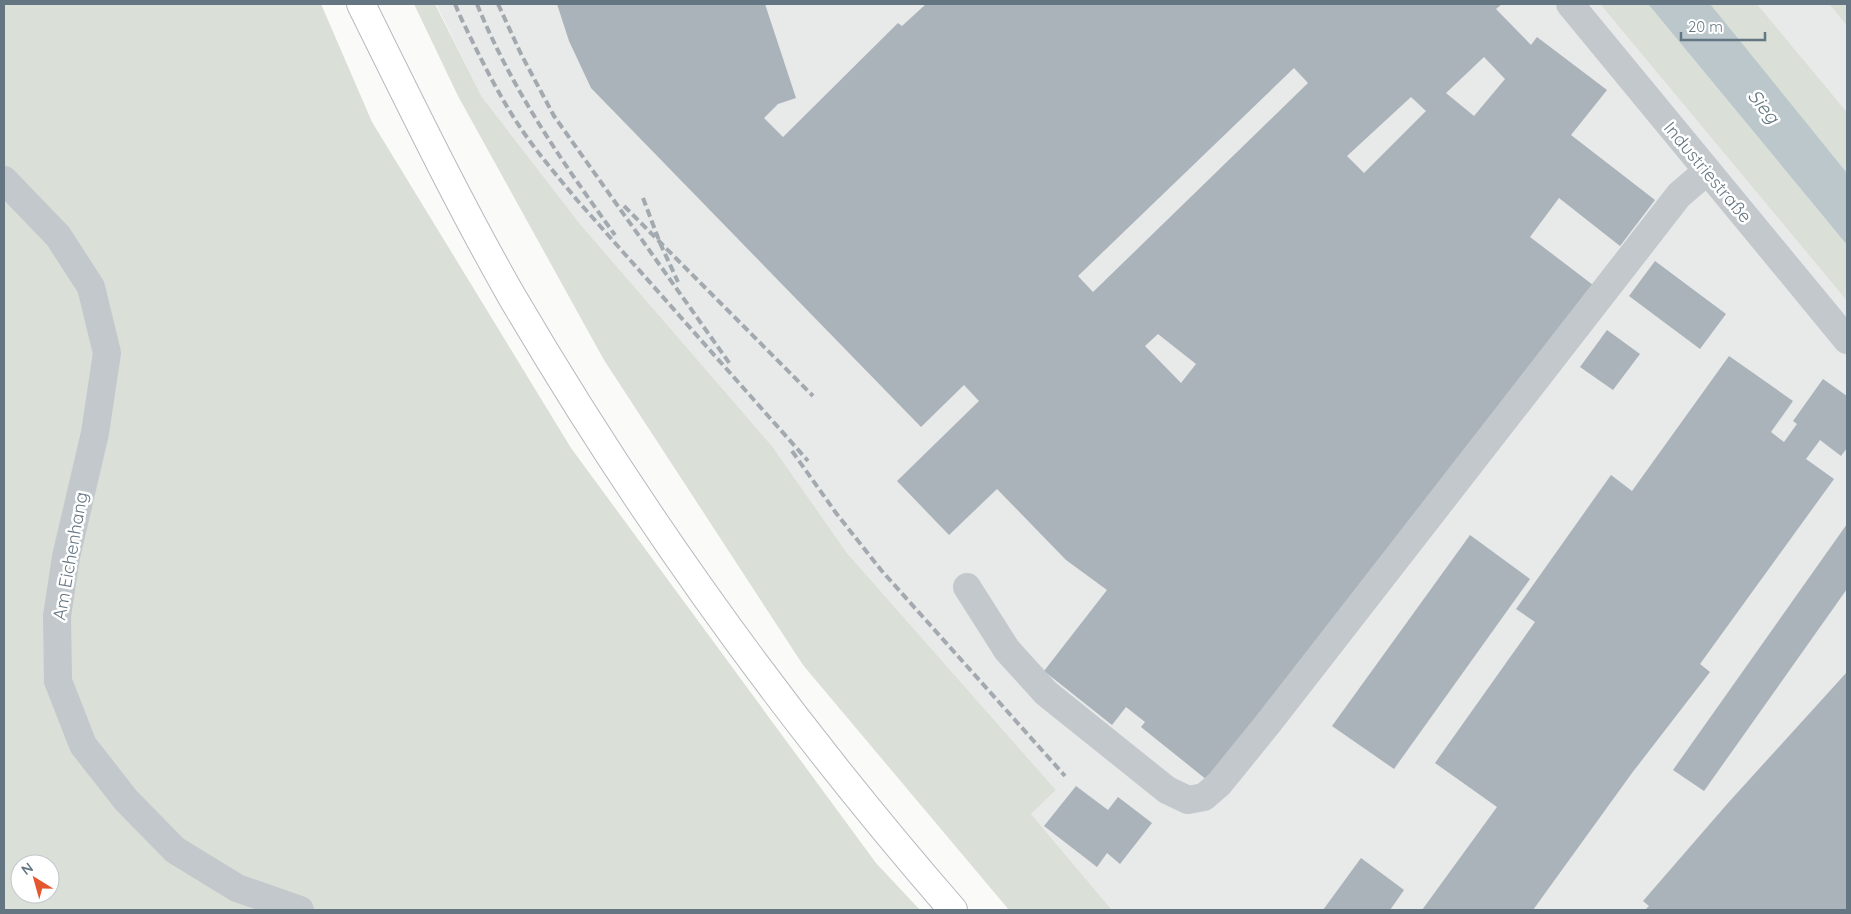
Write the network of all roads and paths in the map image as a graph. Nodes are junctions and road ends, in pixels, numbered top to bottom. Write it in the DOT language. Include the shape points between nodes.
graph roads {
  1 [pos="361,4"];
  2 [pos="1570,4"];
  3 [pos="1707,171"];
  4 [pos="4,180"];
  5 [pos="1847,340"];
  6 [pos="967,587"];
  7 [pos="300,910"];
  8 [pos="954,910"];
  1 -- 8 [label="main road" via="455,192 511,294 617,466 782,702 898,847"];
  2 -- 3 [label="street, Industriestraße"];
  3 -- 5 [label="street, Industriestraße"];
  3 -- 6 [label="street" via="1679,195 1276,713 1219,784 1204,797 1188,800 1166,790 1046,693 1007,650"];
  4 -- 7 [label="street, Am Eichenhang" via="58,236 91,287 107,353 95,433 66,557 56,616 58,681 84,745 126,800 175,850 237,888"];
}
